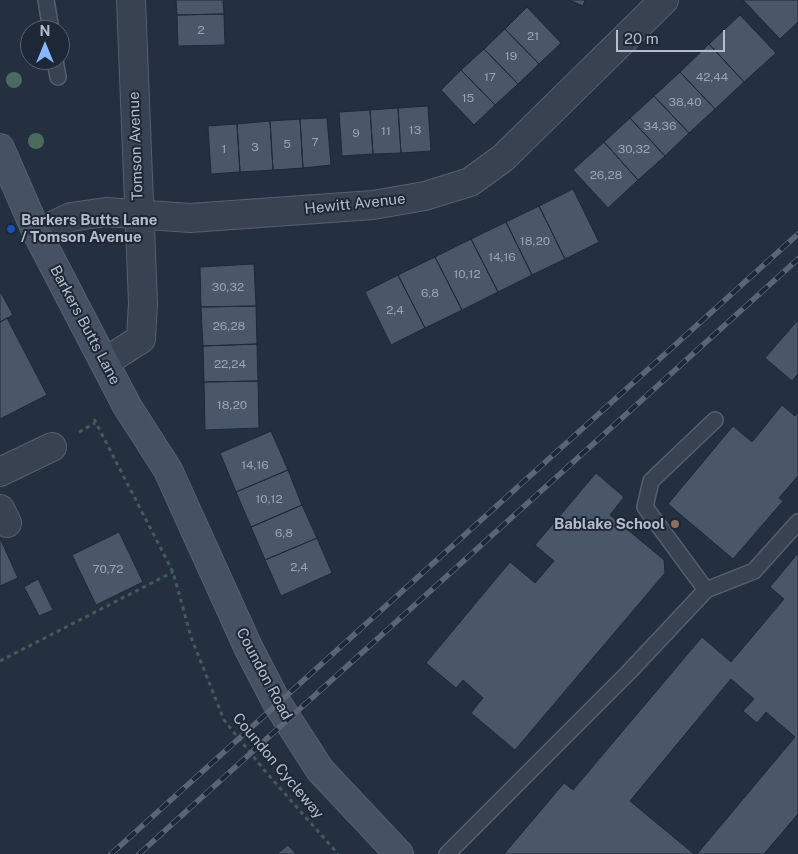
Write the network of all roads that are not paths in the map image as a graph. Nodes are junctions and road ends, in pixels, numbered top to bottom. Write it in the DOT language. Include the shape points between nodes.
graph roads {
  1 [pos="46,0"];
  2 [pos="131,0"];
  3 [pos="664,0"];
  4 [pos="49,20"];
  5 [pos="57,70"];
  6 [pos="58,77"];
  7 [pos="0,148"];
  8 [pos="139,216"];
  9 [pos="37,233"];
  10 [pos="105,362"];
  11 [pos="715,420"];
  12 [pos="52,447"];
  13 [pos="168,470"];
  14 [pos="0,472"];
  15 [pos="798,522"];
  16 [pos="706,590"];
  17 [pos="399,854"];
  18 [pos="447,854"];
  1 -- 4 [label="lane"];
  2 -- 8 [label="street, Tomson Avenue"];
  3 -- 8 [label="street, Hewitt Avenue" via="504,158 470,182 426,196 373,205 190,218"];
  5 -- 6 [label="lane"];
  7 -- 9 [label="street, Barkers Butts Lane"];
  8 -- 9 [label="street, Hewitt Avenue" via="106,212 71,217"];
  8 -- 10 [label="street, Tomson Avenue" via="143,303 141,339"];
  9 -- 10 [label="street, Barkers Butts Lane"];
  10 -- 13 [label="street, Barkers Butts Lane" via="127,406"];
  11 -- 16 [label="lane" via="651,482 645,508"];
  12 -- 14 [label="street"];
  13 -- 17 [label="street, Coundon Road" via="248,647 277,703 320,770"];
  15 -- 16 [label="lane" via="754,571"];
  16 -- 18 [label="lane"];
}
